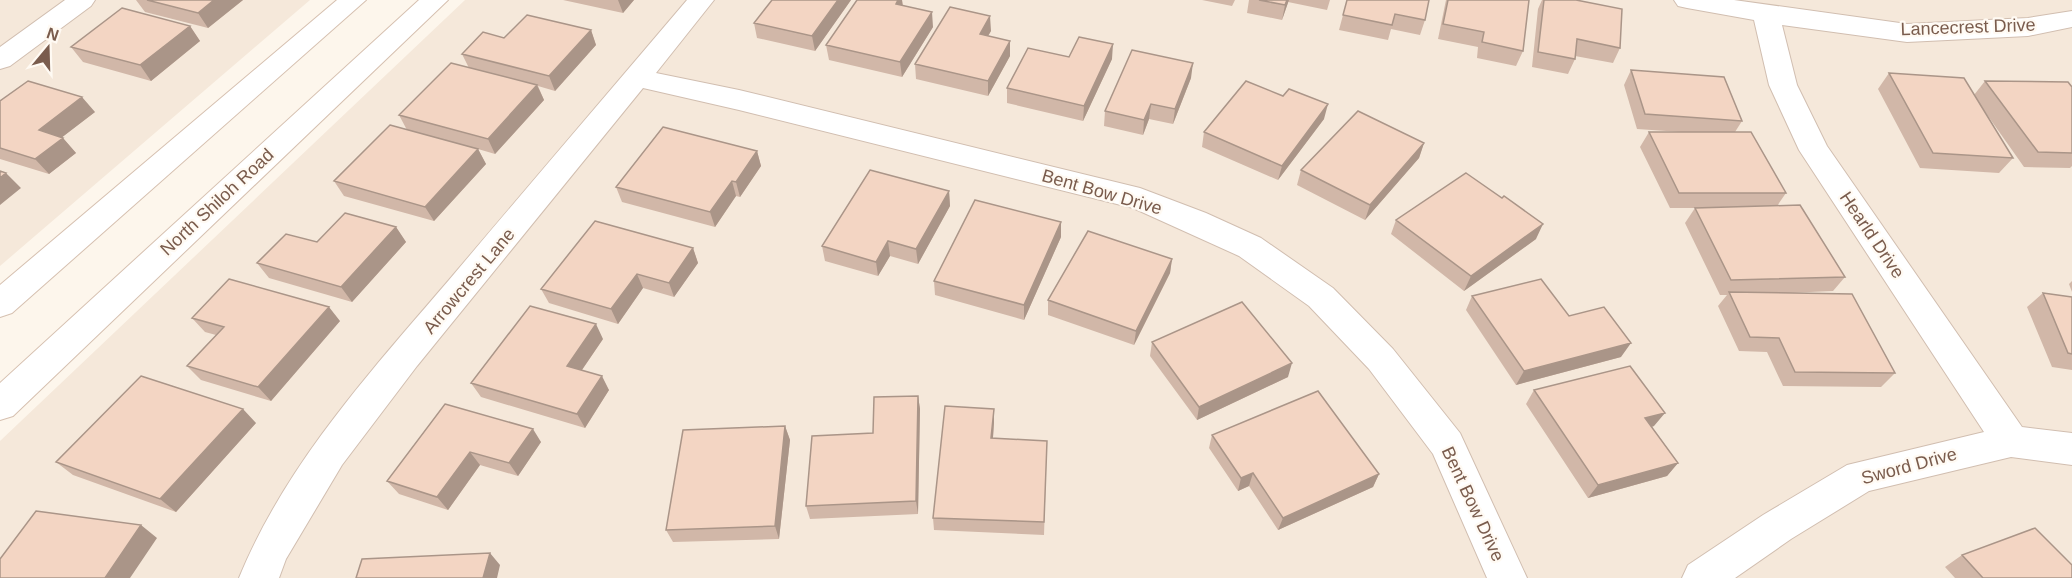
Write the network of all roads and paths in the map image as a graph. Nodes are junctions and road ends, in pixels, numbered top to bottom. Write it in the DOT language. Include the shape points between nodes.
graph roads {
  1 [pos="82,0"];
  2 [pos="353,0"];
  3 [pos="435,0"];
  4 [pos="701,0"];
  5 [pos="1687,0"];
  6 [pos="1766,14"];
  7 [pos="2072,19"];
  8 [pos="0,60"];
  9 [pos="638,78"];
  10 [pos="0,304"];
  11 [pos="0,405"];
  12 [pos="2011,441"];
  13 [pos="2072,449"];
  14 [pos="260,578"];
  15 [pos="1507,578"];
  16 [pos="1702,578"];
  1 -- 8 [label="street"];
  2 -- 10 [label="street"];
  3 -- 11 [label="street, North Shiloh Road"];
  4 -- 9 [label="street, Arrowcrest Lane"];
  5 -- 6 [label="street, Lancecrest Drive"];
  6 -- 7 [label="street, Lancecrest Drive" via="1907,33 2028,27"];
  6 -- 12 [label="street, Hearld Drive" via="1784,85 1814,150"];
  9 -- 14 [label="street, Arrowcrest Lane" via="405,356 329,454 270,550"];
  9 -- 15 [label="street, Bent Bow Drive" via="1140,200 1250,247 1321,297 1381,359 1447,444"];
  12 -- 13 [label="street, Sword Drive"];
  12 -- 16 [label="street, Sword Drive" via="1860,477"];
}
